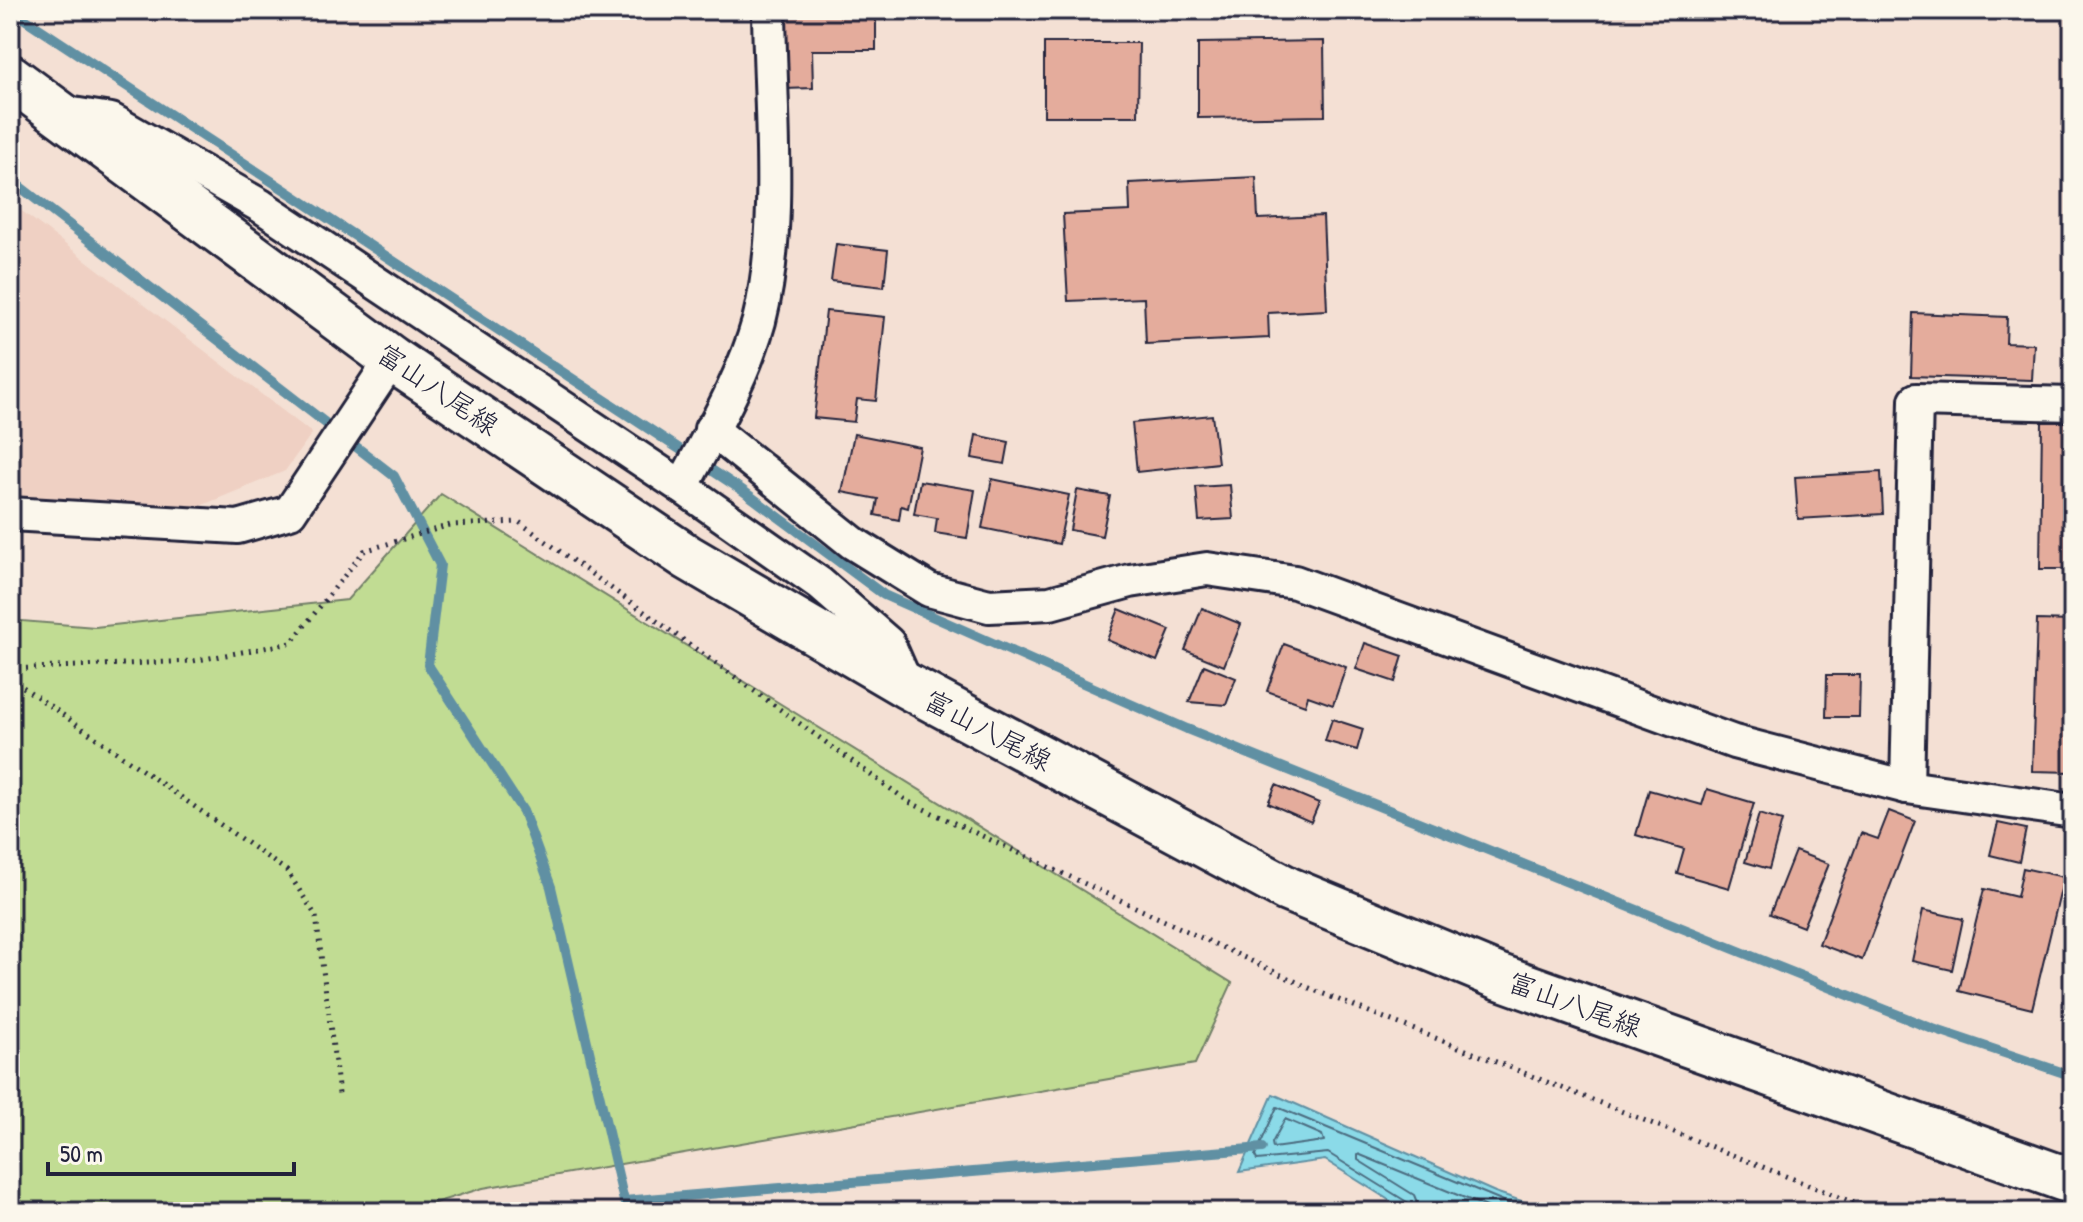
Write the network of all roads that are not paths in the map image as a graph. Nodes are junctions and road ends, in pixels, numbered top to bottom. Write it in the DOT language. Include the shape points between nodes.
graph roads {
  1 [pos="769,10"];
  2 [pos="10,77"];
  3 [pos="56,112"];
  4 [pos="392,359"];
  5 [pos="2073,404"];
  6 [pos="697,459"];
  7 [pos="10,514"];
  8 [pos="907,686"];
  9 [pos="1907,787"];
  10 [pos="2073,811"];
  11 [pos="2073,1182"];
  1 -- 6 [label="street" via="772,253 758,322 737,379"];
  2 -- 3 [label="main road, 富山八尾線"];
  3 -- 4 [label="main road, 富山八尾線"];
  3 -- 6 [label="street" via="111,120"];
  4 -- 7 [label="street" via="290,512 238,527"];
  4 -- 8 [label="main road, 富山八尾線" via="687,557"];
  5 -- 9 [label="street" via="1916,400"];
  6 -- 8 [label="street" via="819,583 888,643"];
  6 -- 9 [label="street" via="929,590 989,606 1050,603 1130,581 1207,569 1295,582 1734,742"];
  8 -- 11 [label="main road, 富山八尾線" via="1287,889 1500,977"];
  9 -- 10 [label="street"];
}
